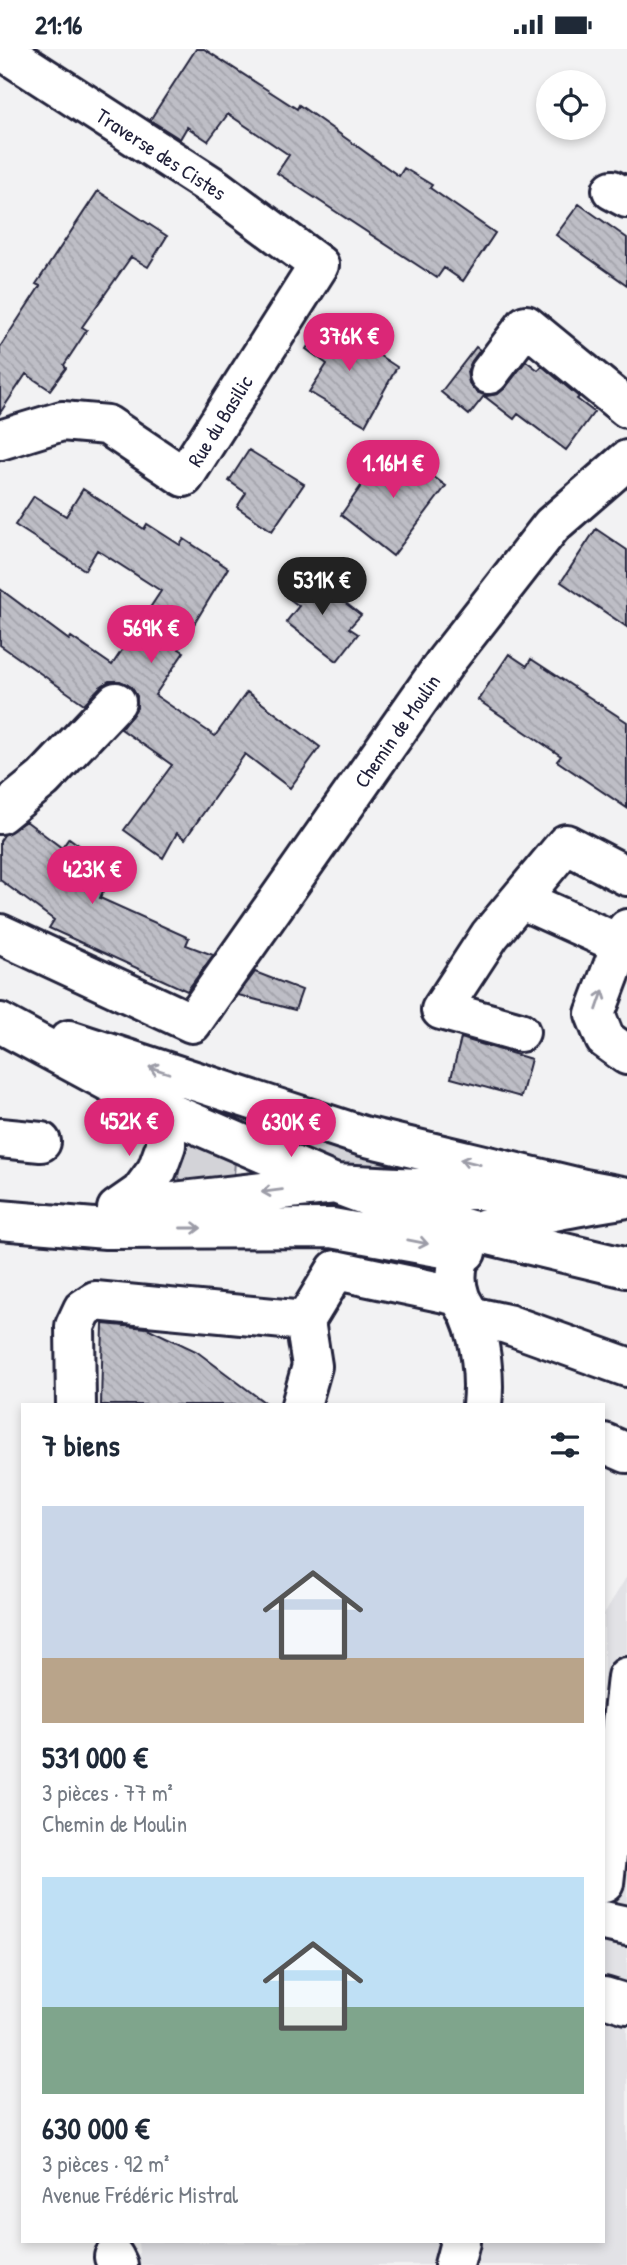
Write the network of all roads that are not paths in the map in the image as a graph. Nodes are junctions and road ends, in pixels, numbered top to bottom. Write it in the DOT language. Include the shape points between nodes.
graph roads {
  1 [pos="0,50"];
  2 [pos="319,265"];
  3 [pos="489,374"];
  4 [pos="627,408"];
  5 [pos="0,440"];
  6 [pos="627,460"];
  7 [pos="116,702"];
  8 [pos="0,814"];
  9 [pos="627,876"];
  10 [pos="520,899"];
  11 [pos="0,934"];
  12 [pos="624,936"];
  13 [pos="0,1021"];
  14 [pos="520,1032"];
  15 [pos="627,1055"];
  16 [pos="152,1105"];
  17 [pos="0,1138"];
  18 [pos="41,1142"];
  19 [pos="335,1184"];
  20 [pos="584,1189"];
  21 [pos="627,1197"];
  22 [pos="117,1209"];
  23 [pos="0,1220"];
  24 [pos="0,1235"];
  25 [pos="469,1241"];
  26 [pos="627,1268"];
  27 [pos="627,1277"];
  28 [pos="465,1306"];
  29 [pos="304,1321"];
  30 [pos="627,1367"];
  31 [pos="494,1401"];
  32 [pos="76,1403"];
  33 [pos="302,1403"];
  34 [pos="605,1443"];
  35 [pos="627,1453"];
  36 [pos="605,1654"];
  37 [pos="627,1662"];
  38 [pos="627,1677"];
  39 [pos="605,1874"];
  40 [pos="605,1921"];
  41 [pos="627,1926"];
  42 [pos="460,2243"];
  43 [pos="454,2265"];
  1 -- 2 [label="main road, Traverse des Cistes" via="215,188"];
  2 -- 5 [label="main road, Rue du Basilic" via="184,477 107,425 62,421"];
  3 -- 4 [label="main road" via="526,325"];
  6 -- 11 [label="main road, Chemin de Moulin" via="552,525 471,630 191,1023"];
  7 -- 8 [label="main road" via="43,779"];
  9 -- 10 [label="main road" via="566,844"];
  10 -- 12 [label="main road"];
  10 -- 14 [label="main road" via="490,935 441,1010"];
  15 -- 12 [label="main road, one-way" via="606,1039 595,1014"];
  13 -- 16 [label="main road"];
  20 -- 13 [label="main road, one-way" via="363,1136"];
  16 -- 19 [label="main road"];
  16 -- 22 [label="main road" via="166,1125 162,1157 140,1193"];
  17 -- 18 [label="main road"];
  19 -- 20 [label="main road"];
  19 -- 22 [label="main road, one-way"];
  19 -- 25 [label="main road"];
  20 -- 21 [label="main road"];
  21 -- 25 [label="main road" via="535,1214"];
  22 -- 23 [label="main road"];
  23 -- 24 [label="main road"];
  23 -- 25 [label="main road, one-way" via="106,1229 332,1228"];
  25 -- 26 [label="main road"];
  25 -- 27 [label="main road"];
  25 -- 28 [label="main road" via="458,1266"];
  28 -- 29 [label="main road" via="336,1270"];
  28 -- 30 [label="main road"];
  28 -- 31 [label="main road"];
  29 -- 32 [label="main road" via="95,1301 83,1309 75,1327"];
  29 -- 33 [label="main road" via="312,1366"];
  34 -- 35 [label="main road"];
  36 -- 37 [label="main road"];
  38 -- 39 [label="main road"];
  40 -- 41 [label="main road"];
  42 -- 43 [label="main road"];
}
